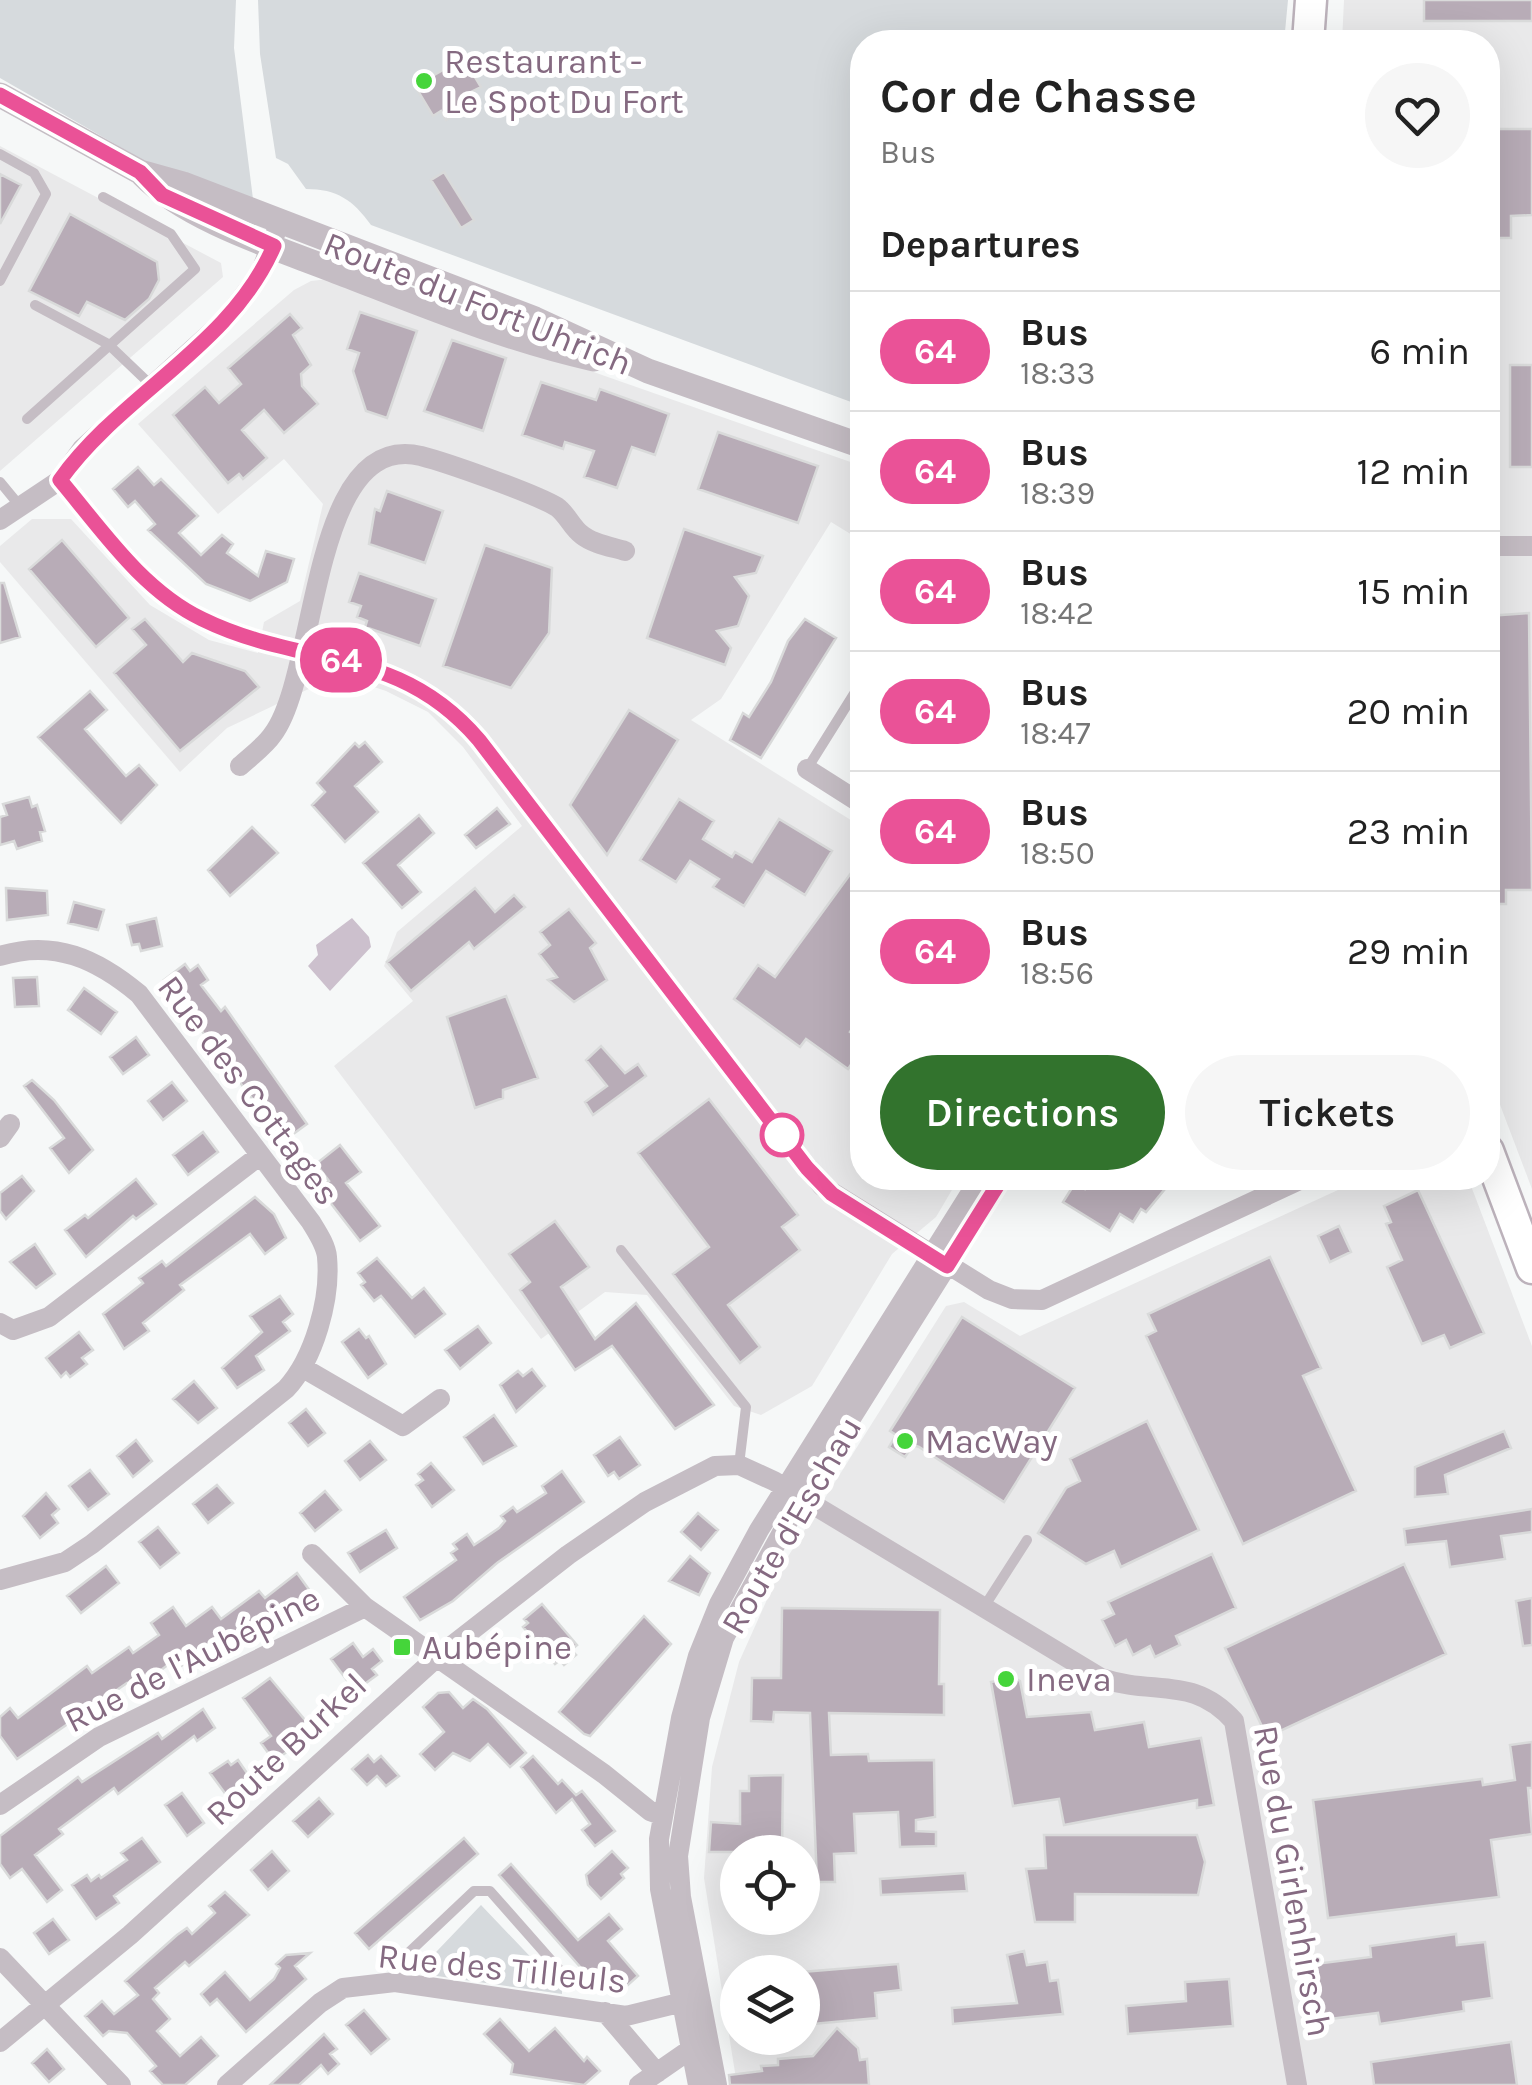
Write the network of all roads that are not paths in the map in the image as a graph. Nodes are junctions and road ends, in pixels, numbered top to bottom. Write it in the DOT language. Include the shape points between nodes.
graph roads {
  1 [pos="1310,0"];
  2 [pos="1309,30"];
  3 [pos="0,94"];
  4 [pos="0,154"];
  5 [pos="103,198"];
  6 [pos="276,235"];
  7 [pos="0,281"];
  8 [pos="35,305"];
  9 [pos="108,344"];
  10 [pos="152,387"];
  11 [pos="26,419"];
  12 [pos="850,442"];
  13 [pos="60,480"];
  14 [pos="0,482"];
  15 [pos="20,505"];
  16 [pos="0,520"];
  17 [pos="1500,546"];
  18 [pos="1532,546"];
  19 [pos="625,551"];
  20 [pos="303,650"];
  21 [pos="850,701"];
  22 [pos="240,766"];
  23 [pos="807,769"];
  24 [pos="850,796"];
  25 [pos="0,956"];
  26 [pos="260,1156"];
  27 [pos="1500,1183"];
  28 [pos="974,1190"];
  29 [pos="993,1190"];
  30 [pos="1278,1190"];
  31 [pos="621,1250"];
  32 [pos="939,1262"];
  33 [pos="1532,1268"];
  34 [pos="0,1323"];
  35 [pos="305,1368"];
  36 [pos="440,1399"];
  37 [pos="738,1465"];
  38 [pos="793,1493"];
  39 [pos="1026,1540"];
  40 [pos="312,1554"];
  41 [pos="0,1580"];
  42 [pos="365,1608"];
  43 [pos="984,1608"];
  44 [pos="435,1659"];
  45 [pos="0,1806"];
  46 [pos="661,1814"];
  47 [pos="0,1958"];
  48 [pos="400,1983"];
  49 [pos="573,1985"];
  50 [pos="683,2002"];
  51 [pos="46,2004"];
  52 [pos="605,2012"];
  53 [pos="0,2042"];
  54 [pos="691,2049"];
  55 [pos="657,2072"];
  56 [pos="120,2085"];
  57 [pos="227,2085"];
  58 [pos="639,2085"];
  59 [pos="698,2085"];
  60 [pos="717,2085"];
  61 [pos="1297,2085"];
  1 -- 2 [label="main road"];
  3 -- 6 [label="street, Route du Fort Uhrich" via="140,172 162,195"];
  4 -- 7 [label="lane" via="34,173 46,194"];
  5 -- 9 [label="lane" via="172,234 195,269"];
  6 -- 10 [label="street" via="260,274 224,320"];
  6 -- 12 [label="street, Route du Fort Uhrich" via="464,320 648,371"];
  8 -- 9 [label="lane"];
  9 -- 10 [label="lane"];
  9 -- 11 [label="lane"];
  10 -- 13 [label="street" via="82,449"];
  13 -- 15 [label="street"];
  13 -- 20 [label="street" via="140,575 184,610"];
  14 -- 15 [label="lane"];
  15 -- 16 [label="street"];
  17 -- 18 [label="street"];
  19 -- 20 [label="street" via="584,537 559,508 423,457 385,457 361,471 342,499"];
  20 -- 22 [label="street" via="275,733"];
  20 -- 32 [label="street" via="416,685 462,720 815,1178"];
  21 -- 23 [label="lane"];
  23 -- 24 [label="street"];
  25 -- 26 [label="street, Rue des Cottages" via="54,949 114,973 139,994"];
  26 -- 34 [label="street" via="49,1317 13,1330"];
  26 -- 35 [label="street, Rue des Cottages" via="327,1253 327,1284"];
  27 -- 33 [label="main road"];
  28 -- 32 [label="street, Route d'Eschau"];
  29 -- 32 [label="street, Route d'Eschau"];
  30 -- 32 [label="street" via="1042,1300 1012,1299"];
  31 -- 37 [label="lane" via="746,1407"];
  32 -- 38 [label="street, Route d'Eschau"];
  35 -- 36 [label="street" via="402,1426"];
  35 -- 41 [label="street" via="92,1544 65,1562"];
  37 -- 38 [label="street"];
  37 -- 44 [label="street, Route Burkel" via="715,1466 645,1502"];
  38 -- 43 [label="street, Rue du Girlenhirsch"];
  38 -- 46 [label="street, Route d'Eschau" via="719,1604 698,1656"];
  38 -- 60 [label="street, Route d'Eschau" via="724,1638 685,1796 680,1897"];
  39 -- 43 [label="lane"];
  40 -- 42 [label="street, Rue de l'Aubépine"];
  42 -- 44 [label="street, Rue de l'Aubépine"];
  42 -- 45 [label="street, Rue de l'Aubépine" via="112,1730"];
  43 -- 61 [label="street, Rue du Girlenhirsch" via="1101,1678 1131,1688 1194,1690 1234,1720"];
  44 -- 46 [label="street, Rue de l'Aubépine"];
  44 -- 51 [label="street, Route Burkel"];
  46 -- 50 [label="street, Route d'Eschau" via="660,1889"];
  47 -- 51 [label="street"];
  48 -- 49 [label="lane" via="403,1958 474,1891 490,1891"];
  48 -- 52 [label="street, Rue des Tilleuls"];
  48 -- 57 [label="street, Rue des Tilleuls" via="343,1988"];
  50 -- 52 [label="street, Rue des Tilleuls" via="643,2015"];
  50 -- 54 [label="street, Route d'Eschau"];
  51 -- 53 [label="street, Route Burkel"];
  51 -- 56 [label="street"];
  52 -- 55 [label="street"];
  54 -- 55 [label="street"];
  54 -- 59 [label="street, Route d'Eschau"];
  55 -- 58 [label="street"];
}
